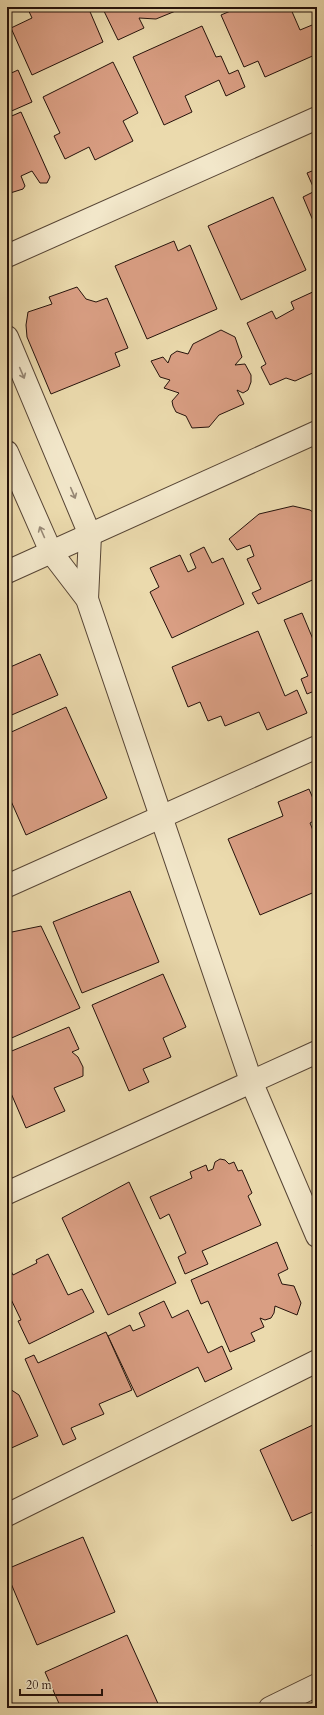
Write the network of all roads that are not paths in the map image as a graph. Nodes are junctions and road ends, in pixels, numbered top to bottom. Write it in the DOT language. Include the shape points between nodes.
graph roads {
  1 [pos="317,118"];
  2 [pos="7,256"];
  3 [pos="7,337"];
  4 [pos="317,432"];
  5 [pos="7,452"];
  6 [pos="90,535"];
  7 [pos="51,552"];
  8 [pos="7,572"];
  9 [pos="87,599"];
  10 [pos="317,747"];
  11 [pos="160,817"];
  12 [pos="7,886"];
  13 [pos="317,1052"];
  14 [pos="251,1081"];
  15 [pos="7,1193"];
  16 [pos="317,1236"];
  17 [pos="317,1362"];
  18 [pos="7,1515"];
  19 [pos="317,1685"];
  20 [pos="270,1708"];
  1 -- 2 [label="street"];
  3 -- 6 [label="street, one-way"];
  4 -- 6 [label="street"];
  7 -- 5 [label="street, one-way"];
  6 -- 7 [label="street"];
  6 -- 9 [label="street"];
  7 -- 8 [label="street"];
  7 -- 9 [label="street"];
  9 -- 11 [label="street"];
  10 -- 11 [label="street"];
  11 -- 12 [label="street"];
  11 -- 14 [label="street"];
  13 -- 14 [label="street"];
  14 -- 15 [label="street"];
  14 -- 16 [label="street"];
  17 -- 18 [label="street"];
  19 -- 20 [label="street"];
}
